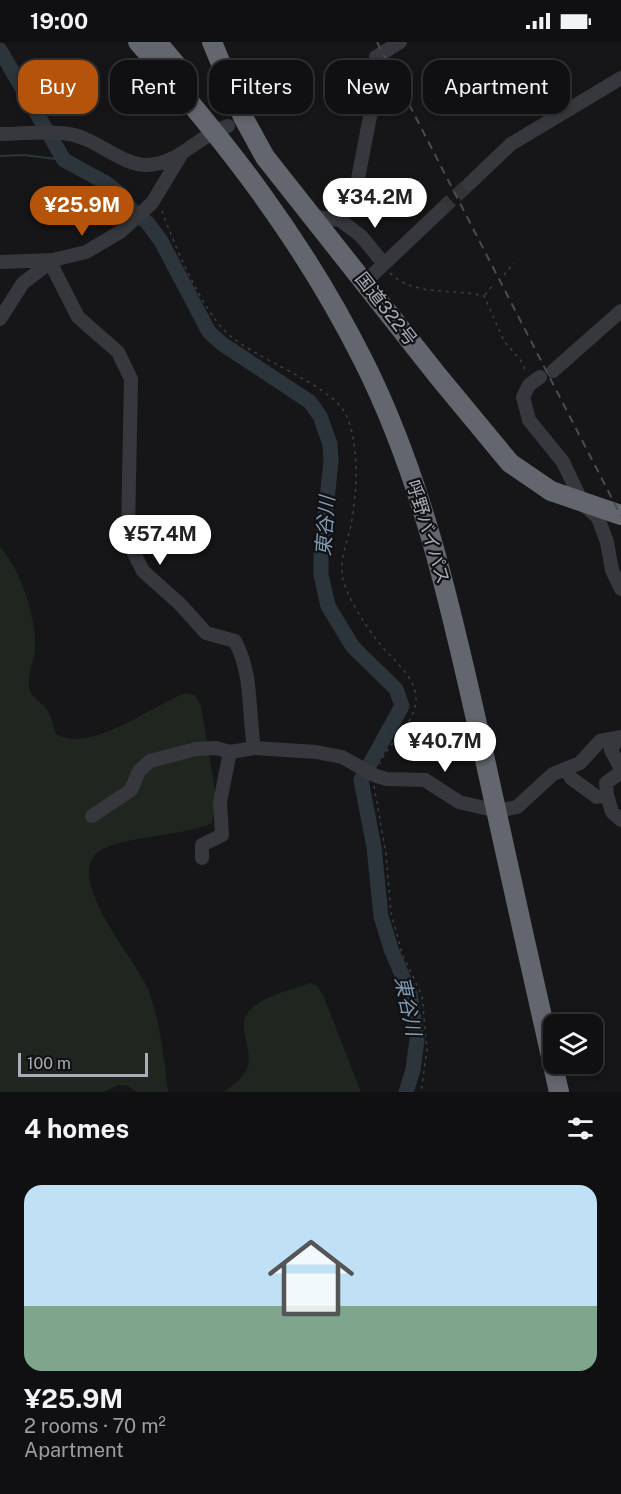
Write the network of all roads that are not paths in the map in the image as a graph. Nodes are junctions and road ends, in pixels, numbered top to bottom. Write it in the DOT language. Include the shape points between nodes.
graph roads {
  1 [pos="138,42"];
  2 [pos="157,42"];
  3 [pos="212,42"];
  4 [pos="400,42"];
  5 [pos="621,78"];
  6 [pos="221,128"];
  7 [pos="0,134"];
  8 [pos="181,155"];
  9 [pos="469,184"];
  10 [pos="441,210"];
  11 [pos="309,216"];
  12 [pos="340,220"];
  13 [pos="53,260"];
  14 [pos="0,262"];
  15 [pos="384,264"];
  16 [pos="365,282"];
  17 [pos="621,311"];
  18 [pos="0,319"];
  19 [pos="553,371"];
  20 [pos="534,381"];
  21 [pos="583,504"];
  22 [pos="621,515"];
  23 [pos="621,589"];
  24 [pos="620,737"];
  25 [pos="254,747"];
  26 [pos="230,752"];
  27 [pos="566,769"];
  28 [pos="621,770"];
  29 [pos="607,795"];
  30 [pos="502,811"];
  31 [pos="92,816"];
  32 [pos="621,820"];
  33 [pos="202,858"];
  34 [pos="553,1014"];
  35 [pos="568,1074"];
  36 [pos="560,1092"];
  37 [pos="572,1092"];
  1 -- 6 [label="highway, 呼野バイパス"];
  2 -- 6 [label="highway, 呼野バイパス"];
  3 -- 11 [label="highway, 国道322号" via="243,117 265,157"];
  4 -- 12 [label="street" via="376,57 374,96 354,200"];
  5 -- 9 [label="street" via="512,144"];
  6 -- 8 [label="street"];
  6 -- 30 [label="highway, 呼野バイパス" via="295,220 334,283 404,423 449,559 481,687"];
  7 -- 8 [label="street" via="70,134 102,145 132,163 146,165"];
  8 -- 13 [label="street" via="154,199 120,232 86,252"];
  10 -- 15 [label="street"];
  11 -- 12 [label="street"];
  11 -- 16 [label="highway, 国道322号"];
  12 -- 15 [label="street" via="361,236"];
  13 -- 14 [label="street"];
  13 -- 18 [label="street" via="23,284"];
  13 -- 25 [label="street" via="54,270 78,317 118,352 131,379 128,532 134,553 143,571 206,633 235,641 250,685"];
  15 -- 16 [label="street"];
  16 -- 21 [label="highway, 国道322号" via="510,463 550,491"];
  17 -- 19 [label="street"];
  20 -- 21 [label="street" via="523,397 529,420 562,462"];
  21 -- 22 [label="highway, 国道322号"];
  21 -- 23 [label="street" via="598,518"];
  24 -- 27 [label="street" via="600,741 580,764"];
  24 -- 28 [label="street" via="611,750"];
  25 -- 26 [label="street"];
  25 -- 30 [label="street" via="342,757 376,776 425,780 459,802"];
  26 -- 31 [label="street" via="196,749 150,761 139,771 131,790"];
  26 -- 33 [label="street" via="220,802 222,835 202,845"];
  27 -- 29 [label="street" via="571,778 597,797"];
  27 -- 30 [label="street" via="553,774 517,807"];
  28 -- 29 [label="street" via="606,783"];
  29 -- 32 [label="street" via="612,812"];
  30 -- 34 [label="highway, 呼野バイパス"];
  30 -- 36 [label="highway, 呼野バイパス"];
  35 -- 37 [label="highway"];
}
